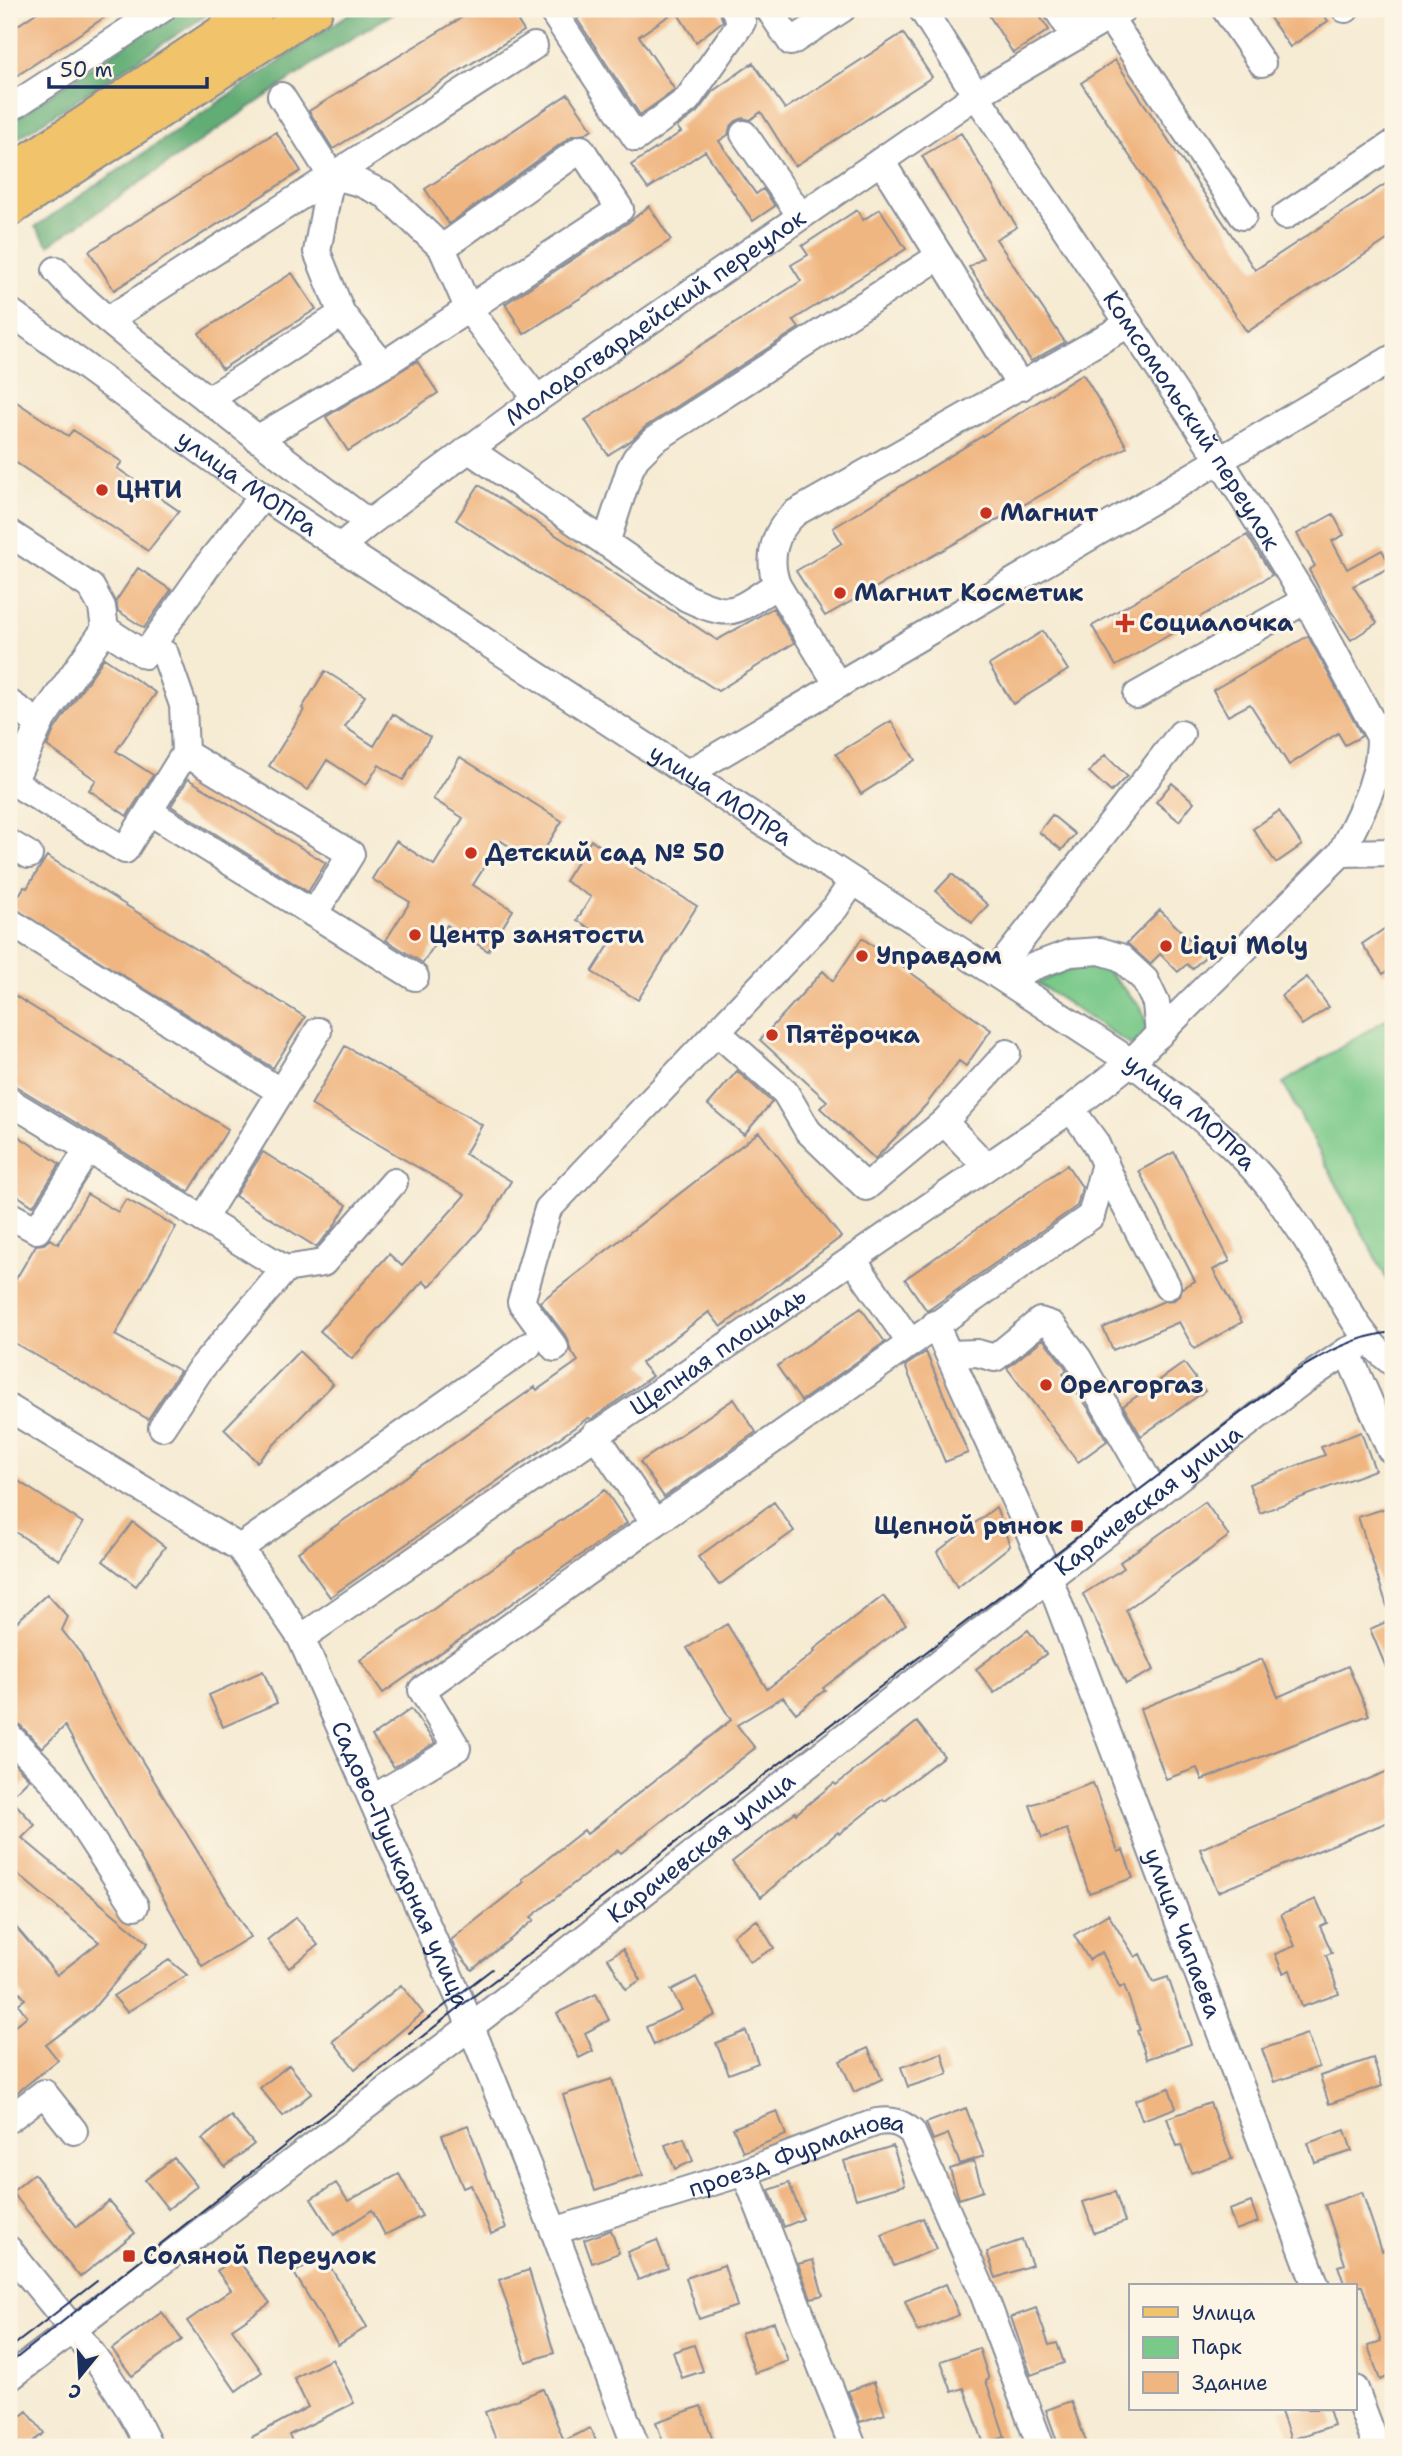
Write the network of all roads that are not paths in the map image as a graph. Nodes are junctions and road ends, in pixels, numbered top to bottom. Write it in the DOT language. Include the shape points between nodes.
graph roads {
  1 [pos="257,9"];
  2 [pos="316,9"];
  3 [pos="551,9"];
  4 [pos="734,9"];
  5 [pos="769,9"];
  6 [pos="842,9"];
  7 [pos="922,9"];
  8 [pos="1057,9"];
  9 [pos="1225,9"];
  10 [pos="149,12"];
  11 [pos="1116,13"];
  12 [pos="1075,37"];
  13 [pos="534,46"];
  14 [pos="1262,63"];
  15 [pos="976,95"];
  16 [pos="281,96"];
  17 [pos="9,109"];
  18 [pos="744,134"];
  19 [pos="1393,144"];
  20 [pos="881,161"];
  21 [pos="9,173"];
  22 [pos="331,175"];
  23 [pos="9,210"];
  24 [pos="801,216"];
  25 [pos="1243,216"];
  26 [pos="1285,216"];
  27 [pos="442,248"];
  28 [pos="940,256"];
  29 [pos="56,270"];
  30 [pos="470,310"];
  31 [pos="9,311"];
  32 [pos="342,314"];
  33 [pos="108,320"];
  34 [pos="1129,324"];
  35 [pos="1393,358"];
  36 [pos="383,365"];
  37 [pos="1021,387"];
  38 [pos="537,399"];
  39 [pos="208,400"];
  40 [pos="257,439"];
  41 [pos="468,449"];
  42 [pos="1220,460"];
  43 [pos="263,496"];
  44 [pos="369,523"];
  45 [pos="9,533"];
  46 [pos="606,543"];
  47 [pos="340,547"];
  48 [pos="777,585"];
  49 [pos="1306,600"];
  50 [pos="105,629"];
  51 [pos="165,654"];
  52 [pos="838,685"];
  53 [pos="1137,695"];
  54 [pos="9,703"];
  55 [pos="40,724"];
  56 [pos="1181,734"];
  57 [pos="185,753"];
  58 [pos="687,774"];
  59 [pos="11,782"];
  60 [pos="150,812"];
  61 [pos="1393,852"];
  62 [pos="1341,853"];
  63 [pos="853,881"];
  64 [pos="314,914"];
  65 [pos="10,922"];
  66 [pos="415,977"];
  67 [pos="1001,977"];
  68 [pos="317,1031"];
  69 [pos="718,1033"];
  70 [pos="1159,1035"];
  71 [pos="1007,1053"];
  72 [pos="1131,1062"];
  73 [pos="281,1091"];
  74 [pos="9,1101"];
  75 [pos="1071,1109"];
  76 [pos="944,1122"];
  77 [pos="88,1149"];
  78 [pos="1105,1163"];
  79 [pos="986,1166"];
  80 [pos="394,1182"];
  81 [pos="9,1214"];
  82 [pos="203,1219"];
  83 [pos="853,1260"];
  84 [pos="285,1269"];
  85 [pos="1167,1286"];
  86 [pos="935,1324"];
  87 [pos="910,1342"];
  88 [pos="528,1346"];
  89 [pos="1357,1347"];
  90 [pos="555,1348"];
  91 [pos="949,1354"];
  92 [pos="1393,1363"];
  93 [pos="9,1408"];
  94 [pos="162,1427"];
  95 [pos="595,1434"];
  96 [pos="1390,1449"];
  97 [pos="1157,1495"];
  98 [pos="655,1523"];
  99 [pos="240,1548"];
  100 [pos="1050,1580"];
  101 [pos="301,1638"];
  102 [pos="9,1736"];
  103 [pos="372,1800"];
  104 [pos="135,1906"];
  105 [pos="470,2026"];
  106 [pos="9,2119"];
  107 [pos="74,2131"];
  108 [pos="745,2172"];
  109 [pos="554,2231"];
  110 [pos="9,2250"];
  111 [pos="1315,2284"];
  112 [pos="71,2329"];
  113 [pos="9,2378"];
  114 [pos="1356,2392"];
  115 [pos="149,2447"];
  116 [pos="636,2447"];
  117 [pos="853,2447"];
  118 [pos="1041,2447"];
  119 [pos="1377,2447"];
  1 -- 21 [label="main road"];
  2 -- 23 [label="main road"];
  3 -- 4 [label="street" via="636,138 687,100 742,22"];
  5 -- 6 [label="street" via="791,43"];
  7 -- 15 [label="street, Комсомольский переулок"];
  8 -- 12 [label="street"];
  9 -- 14 [label="street"];
  10 -- 17 [label="street"];
  11 -- 12 [label="street, Молодогвардейский переулок"];
  11 -- 25 [label="street"];
  12 -- 15 [label="street, Молодогвардейский переулок"];
  13 -- 22 [label="street"];
  15 -- 20 [label="street, Молодогвардейский переулок"];
  15 -- 34 [label="street, Комсомольский переулок"];
  16 -- 22 [label="street"];
  18 -- 24 [label="street"];
  19 -- 26 [label="street"];
  20 -- 24 [label="street, Молодогвардейский переулок"];
  20 -- 28 [label="street"];
  22 -- 27 [label="street" via="386,195"];
  22 -- 32 [label="street" via="317,252"];
  22 -- 33 [label="street"];
  24 -- 38 [label="street, Молодогвардейский переулок"];
  27 -- 30 [label="street"];
  27 -- 30 [label="street" via="581,149 620,209"];
  28 -- 37 [label="street"];
  28 -- 46 [label="street" via="654,440 630,470"];
  29 -- 33 [label="street"];
  30 -- 36 [label="street"];
  30 -- 38 [label="street"];
  31 -- 43 [label="street, улица МОПРа"];
  32 -- 36 [label="street"];
  32 -- 39 [label="street"];
  33 -- 39 [label="street"];
  34 -- 37 [label="street"];
  34 -- 42 [label="street, Комсомольский переулок"];
  35 -- 42 [label="street"];
  36 -- 40 [label="street"];
  37 -- 48 [label="street" via="795,513 779,530 774,544"];
  38 -- 41 [label="street, Молодогвардейский переулок"];
  39 -- 40 [label="street"];
  40 -- 44 [label="street"];
  41 -- 44 [label="street, Молодогвардейский переулок"];
  41 -- 46 [label="street"];
  42 -- 49 [label="street, Комсомольский переулок"];
  42 -- 52 [label="street"];
  43 -- 47 [label="street, улица МОПРа"];
  43 -- 50 [label="street" via="145,655"];
  44 -- 47 [label="street, Молодогвардейский переулок"];
  45 -- 50 [label="street" via="91,587 102,607"];
  46 -- 48 [label="street" via="711,610 731,613"];
  47 -- 58 [label="street, улица МОПРа"];
  48 -- 52 [label="street"];
  49 -- 53 [label="street"];
  49 -- 62 [label="street, Комсомольский переулок" via="1380,737 1373,784"];
  50 -- 55 [label="street"];
  51 -- 57 [label="street" via="183,705"];
  52 -- 58 [label="street"];
  54 -- 55 [label="street"];
  55 -- 59 [label="street"];
  56 -- 67 [label="street"];
  57 -- 60 [label="street"];
  57 -- 64 [label="street" via="351,854"];
  58 -- 63 [label="street, улица МОПРа"];
  59 -- 60 [label="street" via="125,850"];
  60 -- 64 [label="street"];
  61 -- 62 [label="street"];
  62 -- 70 [label="street, Щепная площадь"];
  63 -- 67 [label="street, улица МОПРа"];
  63 -- 69 [label="street" via="835,908"];
  64 -- 66 [label="street"];
  65 -- 73 [label="street"];
  67 -- 70 [label="street" via="1070,953 1100,951 1120,957 1145,980 1156,1003"];
  67 -- 72 [label="street, улица МОПРа"];
  68 -- 73 [label="street"];
  69 -- 76 [label="street" via="786,1092 808,1131 866,1187"];
  69 -- 90 [label="street" via="548,1209 521,1302"];
  70 -- 72 [label="street, Щепная площадь"];
  71 -- 76 [label="street"];
  72 -- 75 [label="street, Щепная площадь"];
  72 -- 89 [label="street, улица МОПРа" via="1238,1152 1282,1203 1320,1259 1358,1329"];
  73 -- 82 [label="street"];
  74 -- 77 [label="street"];
  75 -- 78 [label="street"];
  75 -- 79 [label="street, Щепная площадь"];
  76 -- 79 [label="street"];
  77 -- 81 [label="street" via="37,1230"];
  77 -- 82 [label="street"];
  78 -- 85 [label="street"];
  78 -- 86 [label="street" via="1091,1216"];
  79 -- 83 [label="street, Щепная площадь"];
  80 -- 84 [label="street" via="323,1263"];
  82 -- 84 [label="street"];
  83 -- 87 [label="street"];
  83 -- 95 [label="street, Щепная площадь"];
  84 -- 94 [label="street" via="199,1371"];
  86 -- 87 [label="street"];
  86 -- 91 [label="street, улица Чапаева"];
  87 -- 98 [label="street"];
  88 -- 99 [label="street"];
  89 -- 92 [label="street"];
  89 -- 96 [label="street"];
  89 -- 97 [label="street, Карачевская улица" via="1300,1383"];
  91 -- 97 [label="street" via="995,1358 1040,1321 1052,1325 1078,1358"];
  91 -- 100 [label="street, улица Чапаева"];
  93 -- 99 [label="street, Садово-Пушкарная улица"];
  95 -- 98 [label="street"];
  95 -- 101 [label="street, Щепная площадь"];
  97 -- 100 [label="street, Карачевская улица"];
  98 -- 103 [label="street" via="422,1690 457,1748"];
  99 -- 101 [label="street, Садово-Пушкарная улица"];
  100 -- 105 [label="street, Карачевская улица"];
  100 -- 111 [label="street, улица Чапаева"];
  101 -- 103 [label="street, Садово-Пушкарная улица"];
  102 -- 104 [label="street" via="53,1781"];
  103 -- 105 [label="street, Садово-Пушкарная улица"];
  105 -- 109 [label="street, Садово-Пушкарная улица"];
  105 -- 112 [label="street, Карачевская улица"];
  106 -- 107 [label="street" via="44,2093"];
  108 -- 109 [label="street, проезд Фурманова"];
  108 -- 117 [label="street"];
  108 -- 118 [label="street, проезд Фурманова" via="877,2122 889,2120 912,2132 982,2290"];
  109 -- 116 [label="street, Садово-Пушкарная улица"];
  110 -- 112 [label="street"];
  112 -- 113 [label="street, Карачевская улица"];
  112 -- 115 [label="street" via="138,2423"];
  114 -- 119 [label="street"];
}
